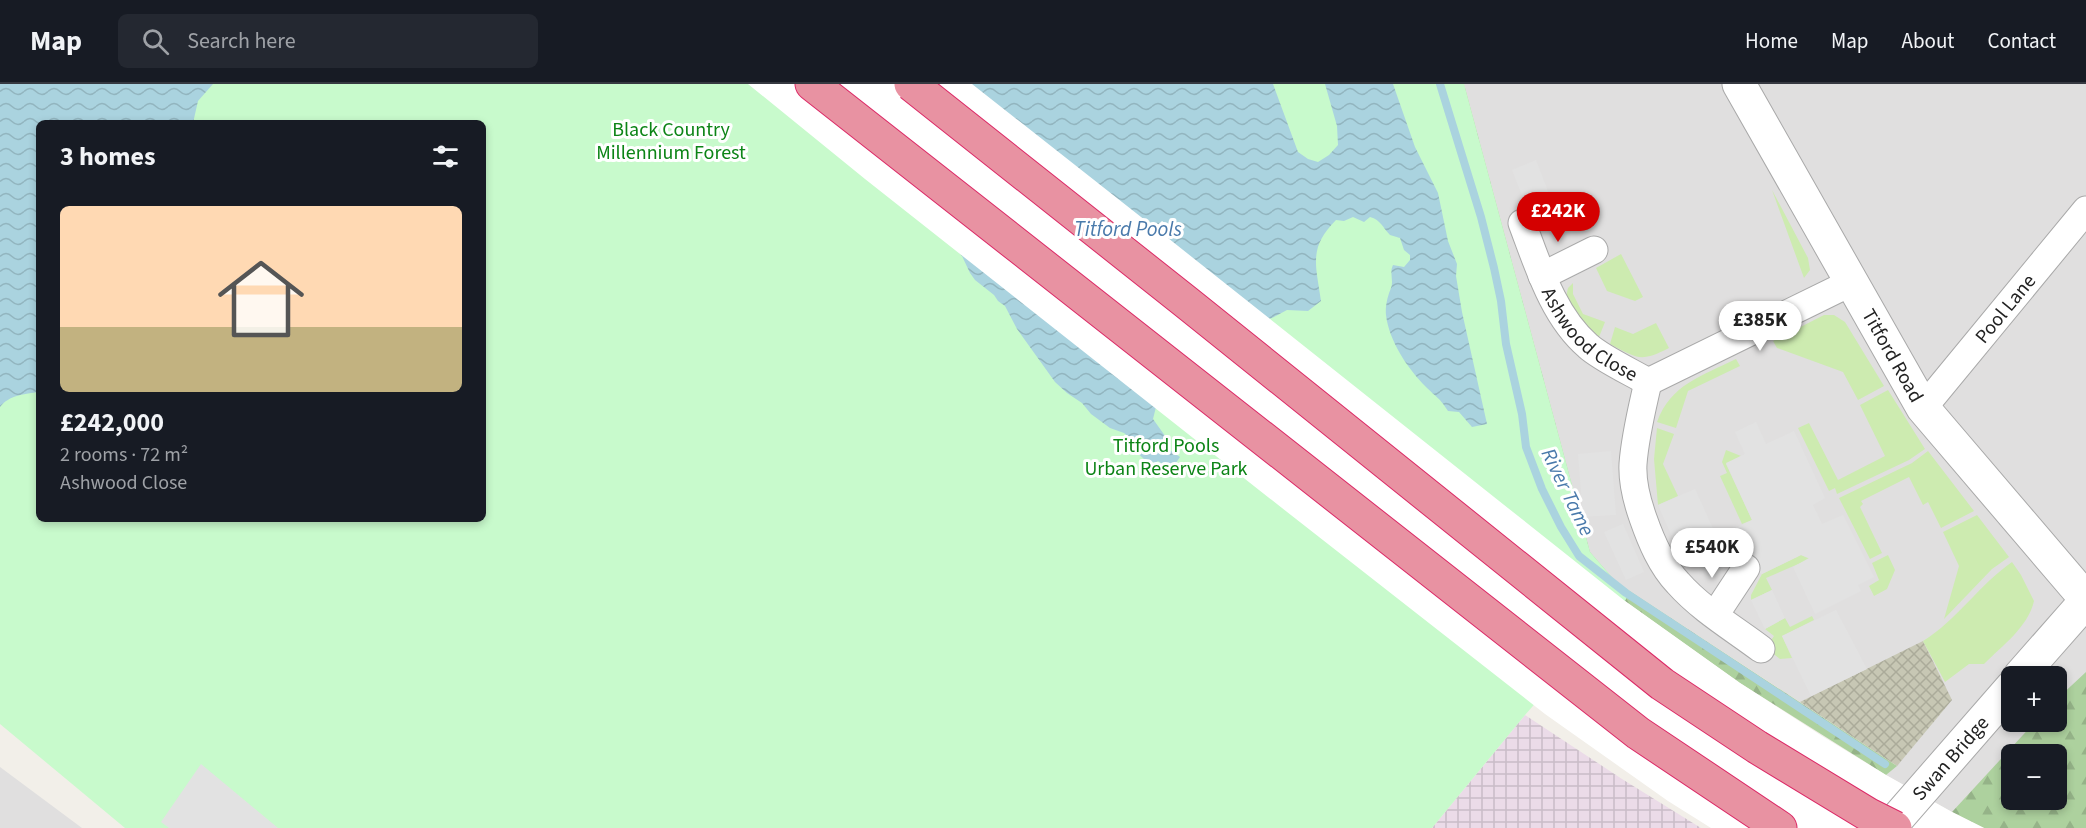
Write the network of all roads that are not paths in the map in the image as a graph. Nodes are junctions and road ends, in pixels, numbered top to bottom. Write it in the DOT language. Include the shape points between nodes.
graph roads {
  1 [pos="812,84"];
  2 [pos="911,84"];
  3 [pos="1739,84"];
  4 [pos="2086,210"];
  5 [pos="1522,223"];
  6 [pos="1594,250"];
  7 [pos="1542,276"];
  8 [pos="1852,282"];
  9 [pos="1648,382"];
  10 [pos="1923,408"];
  11 [pos="1746,568"];
  12 [pos="2086,600"];
  13 [pos="1715,615"];
  14 [pos="1761,649"];
  15 [pos="2029,666"];
  16 [pos="2001,700"];
  17 [pos="1780,828"];
  18 [pos="1889,828"];
  19 [pos="1895,828"];
  1 -- 17 [label="highway" via="1638,733"];
  2 -- 19 [label="highway, bridge" via="1662,684"];
  3 -- 8 [label="street, Titford Road"];
  4 -- 10 [label="street, Pool Lane"];
  5 -- 7 [label="street, Ashwood Close"];
  6 -- 7 [label="street, Ashwood Close"];
  7 -- 9 [label="street, Ashwood Close" via="1564,318 1588,346"];
  8 -- 9 [label="street, Ashwood Close"];
  8 -- 10 [label="street, Titford Road"];
  9 -- 13 [label="street, Ashwood Close" via="1633,464 1639,508 1677,583"];
  10 -- 12 [label="street, Titford Road"];
  11 -- 13 [label="street"];
  12 -- 15 [label="street"];
  13 -- 14 [label="street, Ashwood Close"];
  16 -- 18 [label="street, Swan Bridge"];
}
